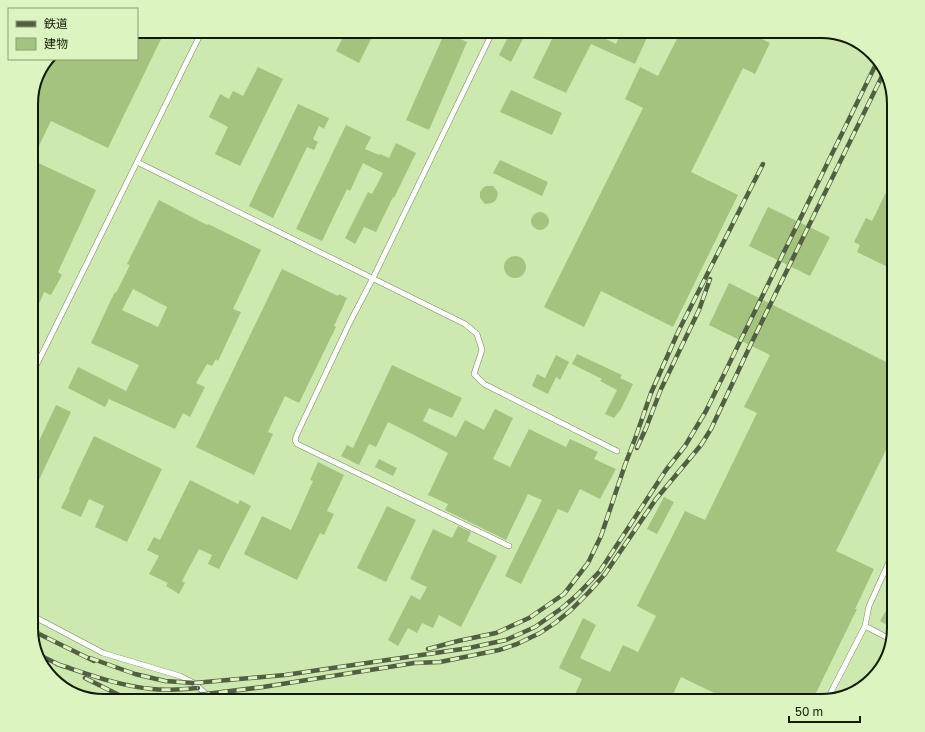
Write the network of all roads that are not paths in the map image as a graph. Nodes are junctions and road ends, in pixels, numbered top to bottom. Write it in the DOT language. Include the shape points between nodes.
graph roads {
  1 [pos="199,38"];
  2 [pos="489,38"];
  3 [pos="137,162"];
  4 [pos="373,278"];
  5 [pos="38,362"];
  6 [pos="617,451"];
  7 [pos="509,546"];
  8 [pos="887,566"];
  9 [pos="38,619"];
  10 [pos="865,626"];
  11 [pos="886,636"];
  12 [pos="830,693"];
  13 [pos="206,694"];
  1 -- 3 [label="lane"];
  2 -- 4 [label="lane"];
  3 -- 4 [label="lane"];
  3 -- 5 [label="lane"];
  4 -- 6 [label="lane" via="466,324 477,334 482,350 474,374 484,384"];
  4 -- 7 [label="lane" via="296,434 297,444"];
  8 -- 10 [label="lane" via="869,606"];
  9 -- 13 [label="lane" via="103,653 180,676 194,683"];
  10 -- 11 [label="lane"];
  10 -- 12 [label="lane"];
}
